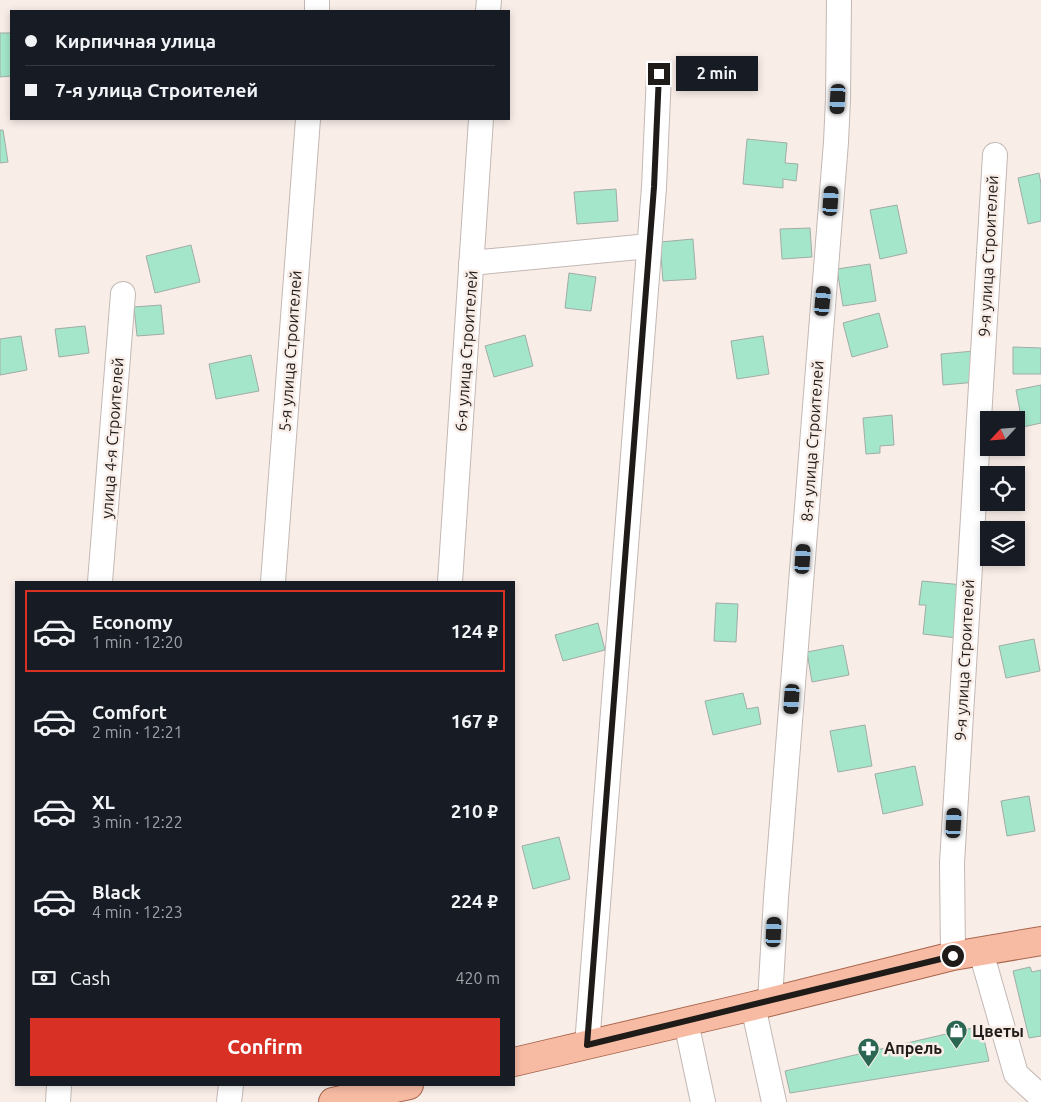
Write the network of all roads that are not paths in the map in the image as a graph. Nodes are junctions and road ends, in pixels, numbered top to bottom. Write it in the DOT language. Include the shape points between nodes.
graph roads {
  1 [pos="839,0"];
  2 [pos="659,74"];
  3 [pos="308,120"];
  4 [pos="481,120"];
  5 [pos="995,155"];
  6 [pos="649,246"];
  7 [pos="472,263"];
  8 [pos="123,294"];
  9 [pos="100,581"];
  10 [pos="273,581"];
  11 [pos="450,581"];
  12 [pos="1041,941"];
  13 [pos="981,952"];
  14 [pos="953,956"];
  15 [pos="762,1004"];
  16 [pos="686,1022"];
  17 [pos="587,1045"];
  18 [pos="515,1062"];
  19 [pos="59,1086"];
  20 [pos="231,1086"];
  21 [pos="404,1086"];
  22 [pos="1041,1097"];
  23 [pos="58,1102"];
  24 [pos="229,1102"];
  25 [pos="333,1102"];
  26 [pos="703,1102"];
  27 [pos="774,1102"];
  1 -- 15 [label="street, 8-я улица Строителей" via="836,133 776,898"];
  2 -- 6 [label="street"];
  3 -- 10 [label="street, 5-я улица Строителей"];
  4 -- 7 [label="street, 6-я улица Строителей"];
  5 -- 14 [label="street, 9-я улица Строителей" via="952,863"];
  6 -- 7 [label="street"];
  6 -- 17 [label="street"];
  7 -- 11 [label="street, 6-я улица Строителей"];
  8 -- 9 [label="street, улица 4-я Строителей"];
  12 -- 13 [label="main road"];
  13 -- 14 [label="main road"];
  13 -- 22 [label="street" via="1016,1074"];
  14 -- 15 [label="main road"];
  15 -- 16 [label="main road"];
  15 -- 27 [label="street, 8-я улица Строителей"];
  16 -- 17 [label="main road"];
  16 -- 26 [label="street"];
  17 -- 18 [label="main road"];
  19 -- 23 [label="street"];
  20 -- 24 [label="street"];
  21 -- 25 [label="main road"];
}
